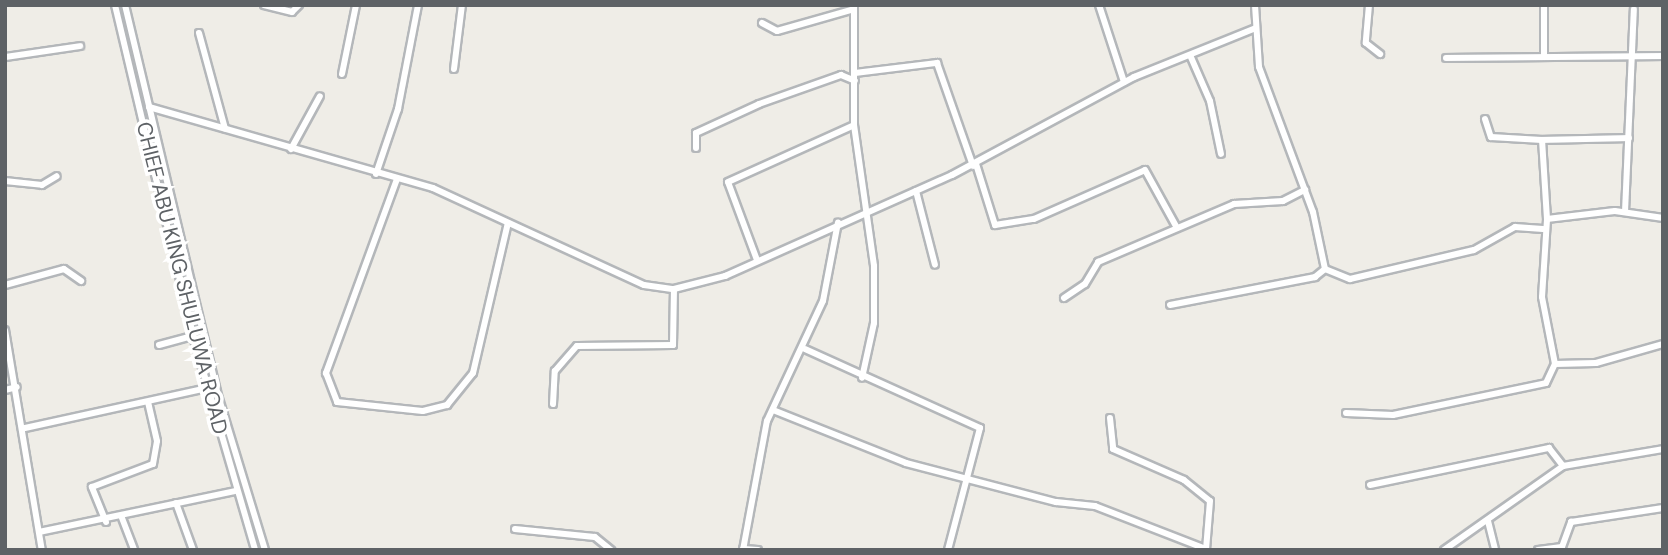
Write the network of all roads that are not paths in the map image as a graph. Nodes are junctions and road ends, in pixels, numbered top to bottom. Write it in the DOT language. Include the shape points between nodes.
graph roads {
  1 [pos="115,5"];
  2 [pos="125,5"];
  3 [pos="264,5"];
  4 [pos="299,5"];
  5 [pos="356,5"];
  6 [pos="418,5"];
  7 [pos="462,5"];
  8 [pos="1099,5"];
  9 [pos="1255,5"];
  10 [pos="1369,5"];
  11 [pos="1544,5"];
  12 [pos="854,7"];
  13 [pos="1634,9"];
  14 [pos="762,23"];
  15 [pos="1256,28"];
  16 [pos="199,33"];
  17 [pos="80,46"];
  18 [pos="1380,54"];
  19 [pos="1190,55"];
  20 [pos="5,57"];
  21 [pos="1545,57"];
  22 [pos="1636,57"];
  23 [pos="1663,57"];
  24 [pos="1446,58"];
  25 [pos="454,69"];
  26 [pos="855,73"];
  27 [pos="342,74"];
  28 [pos="855,81"];
  29 [pos="1124,82"];
  30 [pos="320,96"];
  31 [pos="149,107"];
  32 [pos="1485,119"];
  33 [pos="854,125"];
  34 [pos="225,129"];
  35 [pos="1629,138"];
  36 [pos="1542,140"];
  37 [pos="696,148"];
  38 [pos="291,149"];
  39 [pos="1222,154"];
  40 [pos="974,165"];
  41 [pos="376,174"];
  42 [pos="57,176"];
  43 [pos="397,179"];
  44 [pos="5,181"];
  45 [pos="1305,190"];
  46 [pos="916,191"];
  47 [pos="1296,197"];
  48 [pos="1309,203"];
  49 [pos="869,209"];
  50 [pos="1625,212"];
  51 [pos="1663,218"];
  52 [pos="1547,219"];
  53 [pos="838,222"];
  54 [pos="508,223"];
  55 [pos="178,227"];
  56 [pos="1177,228"];
  57 [pos="168,229"];
  58 [pos="1543,229"];
  59 [pos="757,260"];
  60 [pos="935,265"];
  61 [pos="1325,269"];
  62 [pos="81,281"];
  63 [pos="5,285"];
  64 [pos="674,289"];
  65 [pos="1064,298"];
  66 [pos="1170,305"];
  67 [pos="5,330"];
  68 [pos="193,337"];
  69 [pos="1663,344"];
  70 [pos="159,345"];
  71 [pos="805,352"];
  72 [pos="1555,364"];
  73 [pos="862,378"];
  74 [pos="17,387"];
  75 [pos="207,388"];
  76 [pos="5,390"];
  77 [pos="148,402"];
  78 [pos="553,404"];
  79 [pos="773,410"];
  80 [pos="1346,414"];
  81 [pos="1110,418"];
  82 [pos="25,428"];
  83 [pos="1663,449"];
  84 [pos="1563,466"];
  85 [pos="968,477"];
  86 [pos="1370,485"];
  87 [pos="235,491"];
  88 [pos="176,503"];
  89 [pos="1663,508"];
  90 [pos="122,518"];
  91 [pos="1489,520"];
  92 [pos="39,522"];
  93 [pos="106,522"];
  94 [pos="49,527"];
  95 [pos="515,529"];
  96 [pos="39,532"];
  97 [pos="743,549"];
  98 [pos="1556,549"];
  99 [pos="42,550"];
  100 [pos="134,550"];
  101 [pos="193,550"];
  102 [pos="255,550"];
  103 [pos="265,550"];
  104 [pos="611,550"];
  105 [pos="758,550"];
  106 [pos="948,550"];
  107 [pos="1206,550"];
  108 [pos="1444,550"];
  109 [pos="1495,550"];
  110 [pos="1538,550"];
  1 -- 57 [label="street, CHIEF ABU KING SHULUWA ROAD"];
  2 -- 31 [label="street"];
  3 -- 4 [label="street" via="295,12"];
  5 -- 27 [label="street"];
  6 -- 41 [label="street" via="398,109"];
  7 -- 25 [label="street"];
  8 -- 29 [label="street"];
  9 -- 15 [label="street"];
  10 -- 18 [label="street" via="1366,43"];
  11 -- 21 [label="street"];
  12 -- 14 [label="street" via="777,31"];
  12 -- 26 [label="street"];
  13 -- 22 [label="street"];
  15 -- 19 [label="street"];
  15 -- 45 [label="street" via="1259,67"];
  16 -- 34 [label="street"];
  17 -- 20 [label="street"];
  19 -- 29 [label="street"];
  19 -- 39 [label="street" via="1210,101"];
  21 -- 22 [label="street"];
  21 -- 24 [label="street"];
  22 -- 23 [label="street"];
  22 -- 35 [label="street"];
  26 -- 28 [label="street"];
  26 -- 40 [label="street" via="937,63"];
  28 -- 33 [label="street"];
  28 -- 37 [label="street" via="841,75 759,104 696,133"];
  29 -- 40 [label="street"];
  30 -- 38 [label="street"];
  31 -- 34 [label="street"];
  31 -- 55 [label="street"];
  32 -- 36 [label="street" via="1491,137"];
  33 -- 49 [label="street"];
  33 -- 59 [label="street" via="729,182"];
  34 -- 38 [label="street"];
  35 -- 36 [label="street"];
  35 -- 50 [label="street"];
  36 -- 52 [label="street"];
  38 -- 41 [label="street"];
  40 -- 46 [label="street"];
  40 -- 56 [label="street" via="995,225 1034,219 1145,170"];
  41 -- 43 [label="street"];
  42 -- 44 [label="street" via="42,185"];
  43 -- 54 [label="street" via="433,188"];
  43 -- 54 [label="street" via="326,373 337,402 423,411 447,405 473,373"];
  45 -- 47 [label="street"];
  45 -- 48 [label="street"];
  46 -- 49 [label="street"];
  46 -- 60 [label="street"];
  47 -- 48 [label="street"];
  47 -- 56 [label="street" via="1234,204"];
  48 -- 61 [label="street"];
  49 -- 53 [label="street"];
  49 -- 73 [label="street" via="874,323"];
  50 -- 51 [label="street"];
  50 -- 52 [label="street"];
  52 -- 58 [label="street"];
  53 -- 59 [label="street"];
  53 -- 71 [label="street" via="830,275"];
  54 -- 64 [label="street" via="644,285"];
  55 -- 57 [label="street"];
  55 -- 103 [label="street" via="217,392"];
  56 -- 65 [label="street" via="1096,263 1085,284"];
  57 -- 68 [label="street, CHIEF ABU KING SHULUWA ROAD"];
  58 -- 61 [label="street" via="1515,227 1474,250 1350,279"];
  58 -- 72 [label="street" via="1542,297"];
  59 -- 64 [label="street" via="703,285"];
  61 -- 66 [label="street" via="1315,276"];
  62 -- 63 [label="street" via="64,269"];
  64 -- 78 [label="street" via="673,345 577,346 555,371"];
  67 -- 74 [label="street"];
  68 -- 70 [label="street"];
  68 -- 75 [label="street, CHIEF ABU KING SHULUWA ROAD"];
  69 -- 72 [label="street" via="1596,363"];
  71 -- 73 [label="street"];
  71 -- 79 [label="street"];
  72 -- 80 [label="street" via="1546,383 1534,389 1393,415"];
  73 -- 85 [label="street" via="980,428"];
  74 -- 76 [label="street"];
  74 -- 82 [label="street"];
  75 -- 77 [label="street"];
  75 -- 87 [label="street, CHIEF ABU KING SHULUWA ROAD"];
  77 -- 82 [label="street"];
  77 -- 93 [label="street" via="157,441 153,464 92,487"];
  79 -- 85 [label="street" via="906,463"];
  79 -- 97 [label="street"];
  81 -- 107 [label="street" via="1113,449 1184,480 1210,501"];
  82 -- 92 [label="street"];
  83 -- 84 [label="street"];
  84 -- 86 [label="street" via="1549,448"];
  84 -- 91 [label="street"];
  85 -- 106 [label="street"];
  85 -- 107 [label="street" via="1056,502 1095,506"];
  87 -- 88 [label="street"];
  87 -- 102 [label="street, CHIEF ABU KING SHULUWA ROAD"];
  88 -- 90 [label="street"];
  88 -- 101 [label="street"];
  89 -- 98 [label="street" via="1571,522 1564,544"];
  90 -- 93 [label="street"];
  90 -- 100 [label="street"];
  91 -- 108 [label="street"];
  91 -- 109 [label="street"];
  92 -- 94 [label="street"];
  92 -- 96 [label="street"];
  93 -- 94 [label="street"];
  94 -- 96 [label="street"];
  95 -- 104 [label="street" via="595,537"];
  96 -- 99 [label="street"];
  97 -- 105 [label="street"];
  98 -- 110 [label="street"];
}
